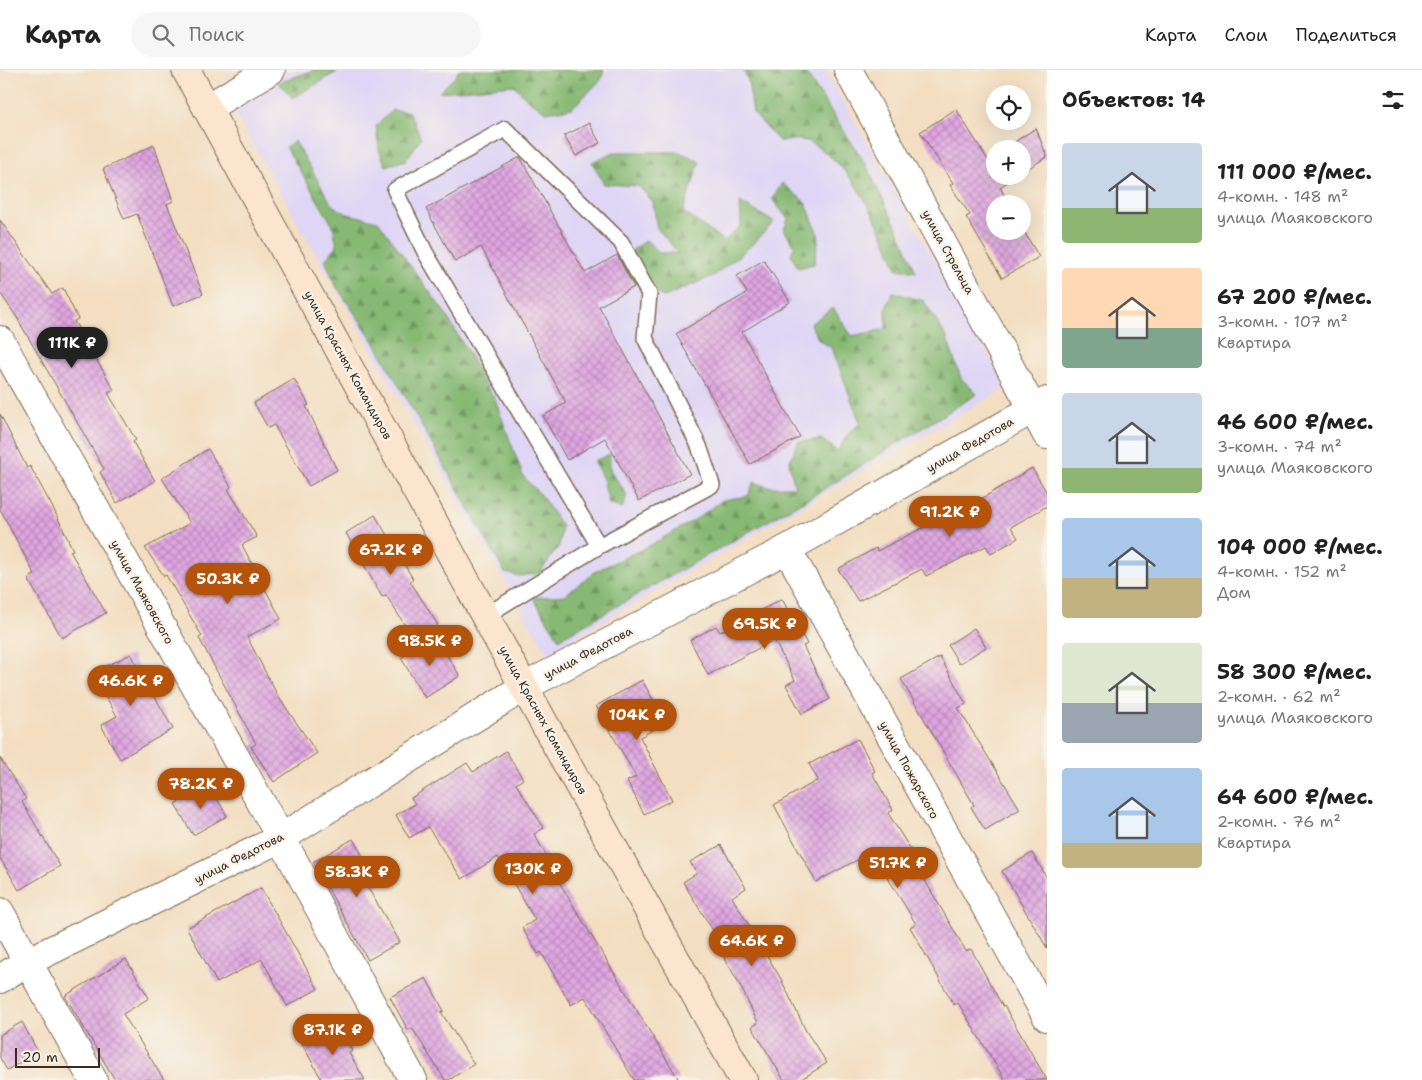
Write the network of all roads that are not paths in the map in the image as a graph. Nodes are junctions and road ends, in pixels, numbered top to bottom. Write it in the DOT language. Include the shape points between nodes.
graph roads {
  1 [pos="186,70"];
  2 [pos="272,70"];
  3 [pos="848,70"];
  4 [pos="207,108"];
  5 [pos="0,340"];
  6 [pos="1040,405"];
  7 [pos="1047,435"];
  8 [pos="598,546"];
  9 [pos="786,549"];
  10 [pos="485,616"];
  11 [pos="524,687"];
  12 [pos="281,838"];
  13 [pos="0,912"];
  14 [pos="27,962"];
  15 [pos="0,979"];
  16 [pos="1047,1017"];
  17 [pos="93,1080"];
  18 [pos="413,1080"];
  19 [pos="743,1080"];
  1 -- 4 [label="street, улица Красных Командиров"];
  2 -- 4 [label="street"];
  3 -- 6 [label="street, улица Стрельца"];
  4 -- 10 [label="street, улица Красных Командиров"];
  5 -- 12 [label="street, улица Маяковского"];
  6 -- 7 [label="street, улица Стрельца"];
  6 -- 9 [label="street, улица Федотова"];
  8 -- 8 [label="lane" via="426,252 395,190 505,129 621,242 649,294 645,338 699,446 712,486"];
  8 -- 10 [label="lane"];
  9 -- 11 [label="street, улица Федотова"];
  9 -- 16 [label="street, улица Пожарского"];
  10 -- 11 [label="street, улица Красных Командиров"];
  11 -- 12 [label="street, улица Федотова"];
  11 -- 19 [label="street, улица Красных Командиров"];
  12 -- 14 [label="street, улица Федотова"];
  12 -- 18 [label="street, улица Маяковского"];
  13 -- 14 [label="street"];
  14 -- 15 [label="street, улица Федотова"];
  14 -- 17 [label="street"];
}
